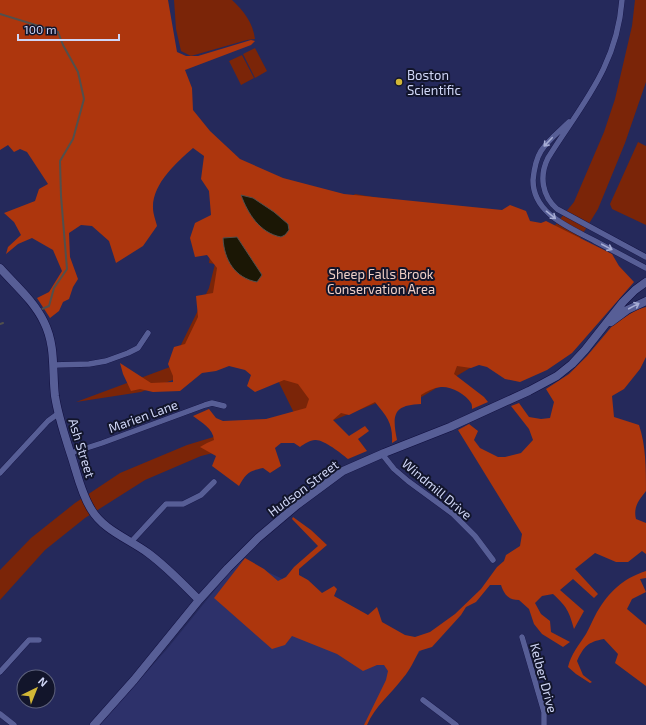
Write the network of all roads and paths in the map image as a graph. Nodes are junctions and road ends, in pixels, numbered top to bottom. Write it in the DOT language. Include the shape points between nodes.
graph roads {
  1 [pos="622,0"];
  2 [pos="576,115"];
  3 [pos="646,257"];
  4 [pos="0,268"];
  5 [pos="646,268"];
  6 [pos="646,282"];
  7 [pos="646,300"];
  8 [pos="602,331"];
  9 [pos="148,333"];
  10 [pos="54,365"];
  11 [pos="224,406"];
  12 [pos="59,413"];
  13 [pos="70,453"];
  14 [pos="382,454"];
  15 [pos="0,473"];
  16 [pos="214,482"];
  17 [pos="131,542"];
  18 [pos="493,560"];
  19 [pos="199,600"];
  20 [pos="522,637"];
  21 [pos="39,640"];
  22 [pos="0,672"];
  23 [pos="423,700"];
  24 [pos="0,714"];
  25 [pos="14,725"];
  26 [pos="94,725"];
  27 [pos="456,725"];
  28 [pos="544,725"];
  1 -- 2 [label="street" via="609,57 595,87"];
  2 -- 3 [label="street" via="545,164 543,179 546,194 550,202 561,212"];
  2 -- 5 [label="street, one-way" via="541,150 534,171 536,196 545,210 560,221"];
  4 -- 10 [label="street, Ash Street" via="44,321 51,340"];
  6 -- 8 [label="street, Hudson Street" via="623,302"];
  8 -- 7 [label="street, Hudson Street, one-way" via="627,310"];
  8 -- 14 [label="street, Hudson Street" via="558,376 450,427"];
  9 -- 10 [label="street" via="138,348 106,361"];
  10 -- 12 [label="street, Ash Street"];
  11 -- 13 [label="street, Marien Lane" via="212,403 205,405"];
  12 -- 13 [label="street, Ash Street"];
  12 -- 15 [label="street" via="48,421"];
  13 -- 17 [label="street, Ash Street" via="86,501 93,512 106,526"];
  14 -- 18 [label="street, Windmill Drive" via="394,470 453,514 475,536"];
  14 -- 19 [label="street, Hudson Street" via="343,471 297,505 246,549"];
  16 -- 17 [label="street" via="201,495 183,504 166,504"];
  17 -- 19 [label="street, Ash Street" via="161,563"];
  19 -- 26 [label="street, Hudson Street"];
  20 -- 28 [label="street, Kelber Drive" via="544,712"];
  21 -- 22 [label="street" via="29,640"];
  23 -- 27 [label="street"];
  24 -- 25 [label="street"];
}
